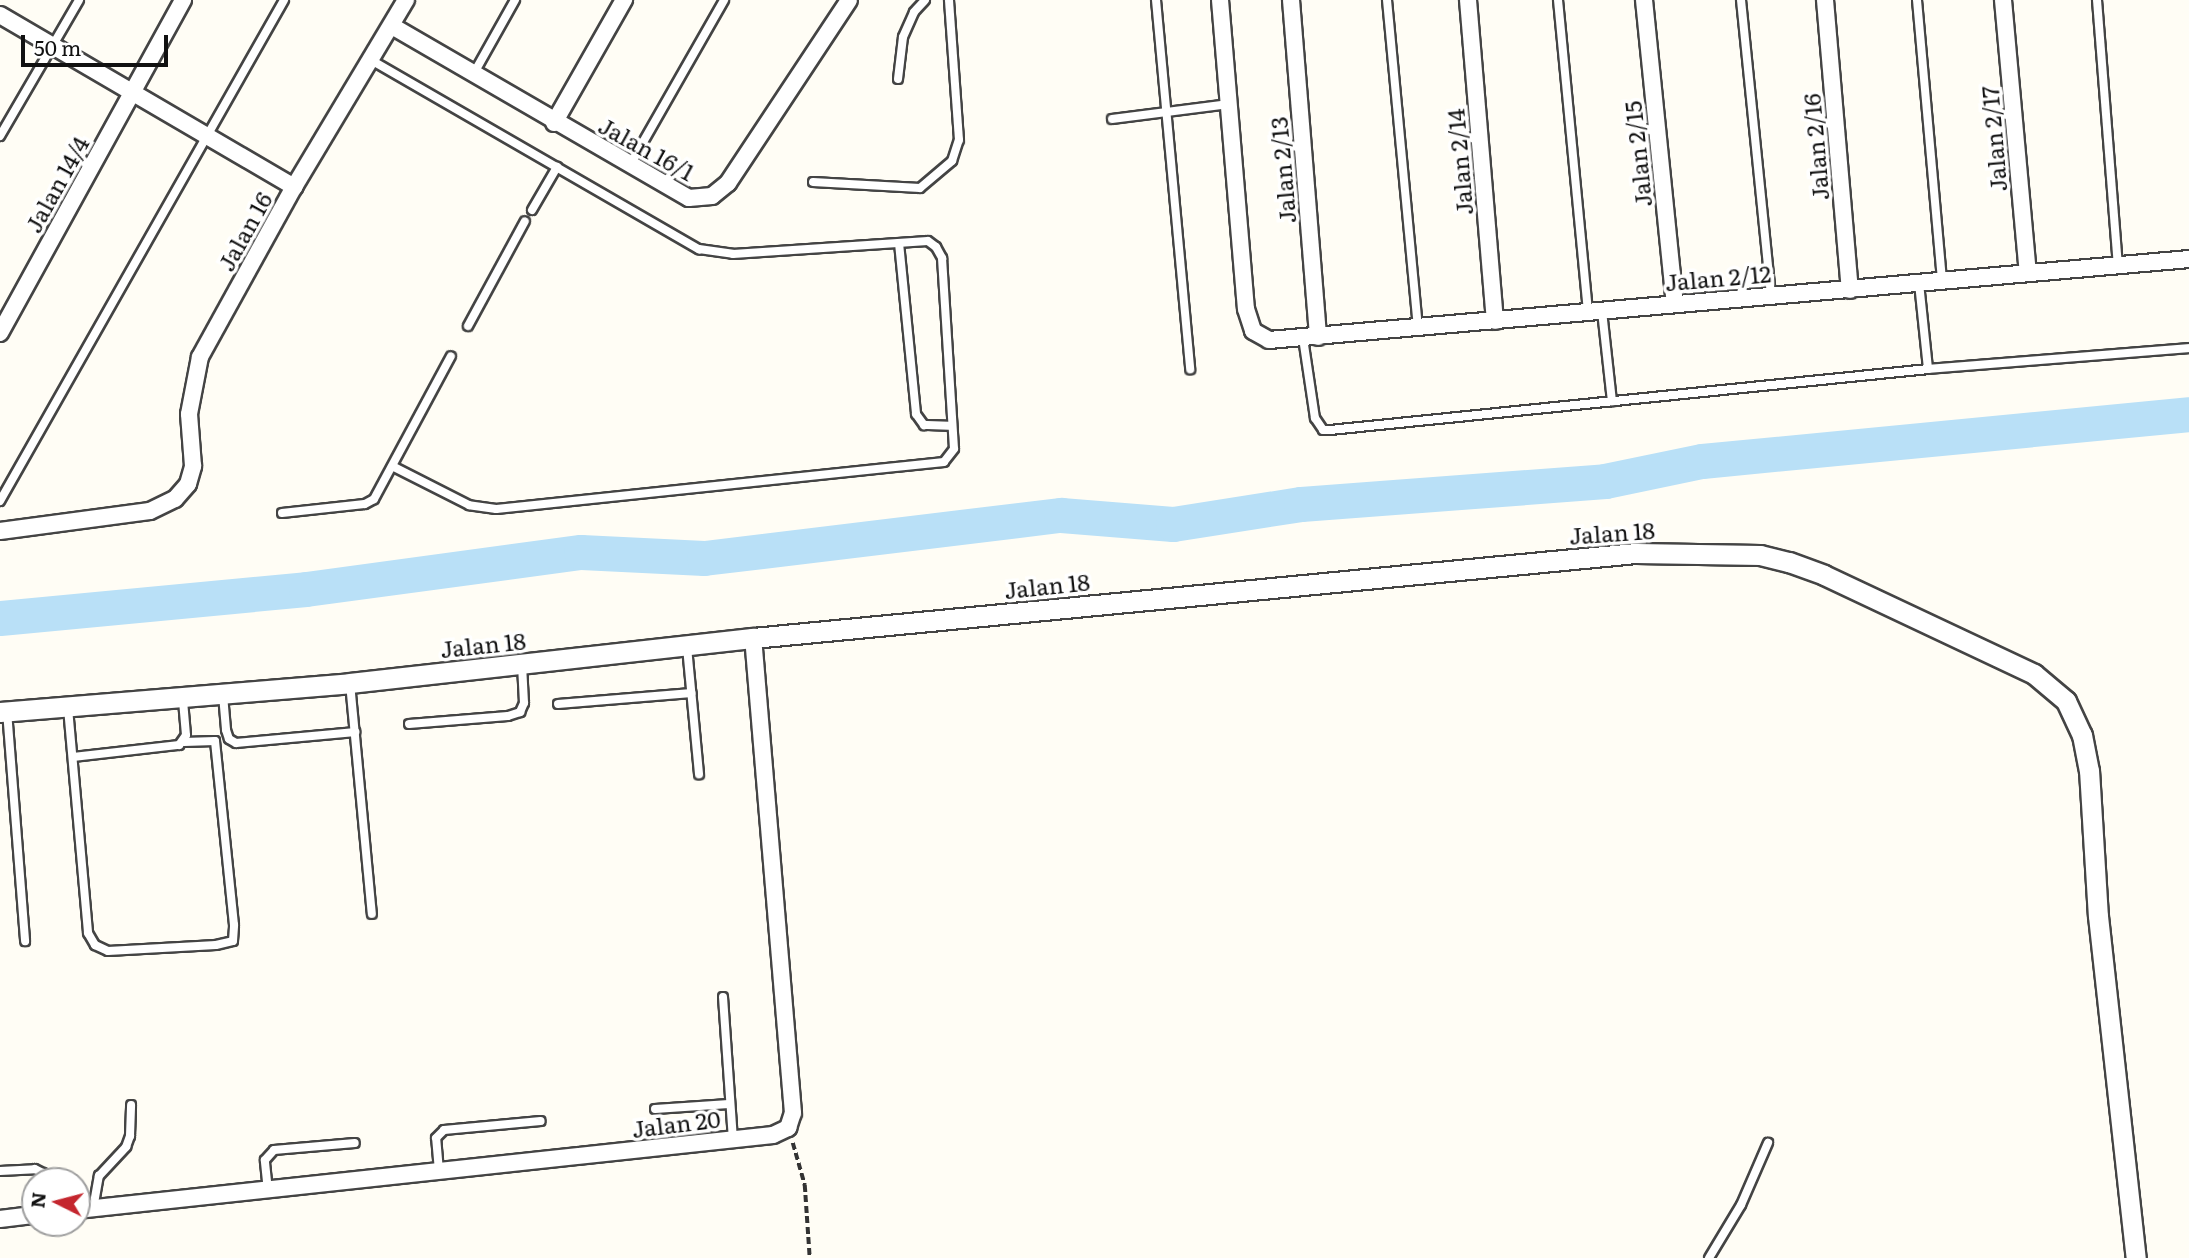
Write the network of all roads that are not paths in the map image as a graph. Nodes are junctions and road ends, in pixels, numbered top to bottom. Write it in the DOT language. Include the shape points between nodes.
graph roads {
  1 [pos="79,0"];
  2 [pos="183,0"];
  3 [pos="284,0"];
  4 [pos="406,0"];
  5 [pos="515,0"];
  6 [pos="624,0"];
  7 [pos="724,0"];
  8 [pos="849,0"];
  9 [pos="925,0"];
  10 [pos="949,0"];
  11 [pos="1156,0"];
  12 [pos="1220,0"];
  13 [pos="1291,0"];
  14 [pos="1387,0"];
  15 [pos="1468,0"];
  16 [pos="1558,0"];
  17 [pos="1644,0"];
  18 [pos="1741,0"];
  19 [pos="1825,0"];
  20 [pos="1917,0"];
  21 [pos="2003,0"];
  22 [pos="2097,0"];
  23 [pos="0,15"];
  24 [pos="392,26"];
  25 [pos="53,46"];
  26 [pos="371,60"];
  27 [pos="474,73"];
  28 [pos="898,79"];
  29 [pos="132,93"];
  30 [pos="1229,104"];
  31 [pos="1166,112"];
  32 [pos="1112,119"];
  33 [pos="554,123"];
  34 [pos="0,136"];
  35 [pos="207,136"];
  36 [pos="630,165"];
  37 [pos="557,167"];
  38 [pos="813,182"];
  39 [pos="294,187"];
  40 [pos="532,210"];
  41 [pos="525,222"];
  42 [pos="899,243"];
  43 [pos="2189,259"];
  44 [pos="2118,267"];
  45 [pos="2028,273"];
  46 [pos="1942,280"];
  47 [pos="1919,283"];
  48 [pos="1850,290"];
  49 [pos="1771,296"];
  50 [pos="1675,303"];
  51 [pos="1595,311"];
  52 [pos="1495,321"];
  53 [pos="468,326"];
  54 [pos="1418,327"];
  55 [pos="0,333"];
  56 [pos="1311,337"];
  57 [pos="2189,348"];
  58 [pos="451,356"];
  59 [pos="1191,369"];
  60 [pos="1928,369"];
  61 [pos="1612,401"];
  62 [pos="953,426"];
  63 [pos="392,466"];
  64 [pos="0,502"];
  65 [pos="282,513"];
  66 [pos="0,531"];
  67 [pos="753,638"];
  68 [pos="687,645"];
  69 [pos="523,665"];
  70 [pos="350,683"];
  71 [pos="692,693"];
  72 [pos="223,694"];
  73 [pos="183,697"];
  74 [pos="558,704"];
  75 [pos="68,708"];
  76 [pos="3,711"];
  77 [pos="410,724"];
  78 [pos="355,732"];
  79 [pos="184,742"];
  80 [pos="73,757"];
  81 [pos="5,768"];
  82 [pos="699,774"];
  83 [pos="372,914"];
  84 [pos="24,941"];
  85 [pos="723,997"];
  86 [pos="729,1104"];
  87 [pos="131,1105"];
  88 [pos="654,1109"];
  89 [pos="541,1121"];
  90 [pos="733,1139"];
  91 [pos="355,1143"];
  92 [pos="1768,1143"];
  93 [pos="21,1170"];
  94 [pos="0,1171"];
  95 [pos="440,1174"];
  96 [pos="268,1191"];
  97 [pos="91,1195"];
  98 [pos="91,1209"];
  99 [pos="21,1217"];
  100 [pos="0,1219"];
  101 [pos="1709,1258"];
  102 [pos="2136,1258"];
  1 -- 25 [label="lane"];
  2 -- 29 [label="street, Jalan 14/4"];
  3 -- 35 [label="lane"];
  4 -- 24 [label="street, Jalan 16"];
  5 -- 27 [label="lane"];
  6 -- 33 [label="street"];
  7 -- 36 [label="lane"];
  8 -- 36 [label="street, Jalan 16/1" via="740,166 712,197 688,198"];
  9 -- 28 [label="lane" via="903,37"];
  10 -- 38 [label="lane" via="959,140 952,161 920,188"];
  11 -- 31 [label="lane"];
  12 -- 30 [label="street"];
  13 -- 56 [label="street, Jalan 2/13"];
  14 -- 54 [label="lane"];
  15 -- 52 [label="street, Jalan 2/14"];
  16 -- 51 [label="lane"];
  17 -- 50 [label="street, Jalan 2/15"];
  18 -- 49 [label="lane"];
  19 -- 48 [label="street, Jalan 2/16"];
  20 -- 46 [label="lane"];
  21 -- 45 [label="street, Jalan 2/17"];
  22 -- 44 [label="lane"];
  23 -- 25 [label="street"];
  24 -- 26 [label="street, Jalan 16"];
  24 -- 27 [label="street, Jalan 16/1"];
  25 -- 29 [label="street"];
  25 -- 34 [label="lane"];
  26 -- 37 [label="lane"];
  26 -- 39 [label="street, Jalan 16"];
  27 -- 33 [label="street, Jalan 16/1"];
  29 -- 35 [label="street"];
  29 -- 55 [label="street, Jalan 14/4"];
  30 -- 31 [label="lane"];
  30 -- 56 [label="street, Jalan 2/12" via="1246,309 1253,331 1269,340"];
  31 -- 32 [label="lane"];
  31 -- 59 [label="lane"];
  33 -- 36 [label="street, Jalan 16/1"];
  35 -- 39 [label="street"];
  35 -- 64 [label="lane"];
  37 -- 40 [label="lane"];
  37 -- 42 [label="lane" via="683,240 715,253"];
  39 -- 66 [label="street, Jalan 16" via="200,357 189,414 193,466 188,484 176,499 150,511 115,518"];
  41 -- 53 [label="lane"];
  42 -- 62 [label="lane" via="916,414 924,425"];
  42 -- 62 [label="lane" via="928,241 942,258"];
  43 -- 44 [label="street, Jalan 2/12"];
  44 -- 45 [label="street, Jalan 2/12"];
  45 -- 46 [label="street, Jalan 2/12"];
  46 -- 47 [label="street, Jalan 2/12"];
  47 -- 48 [label="street, Jalan 2/12"];
  47 -- 60 [label="lane"];
  48 -- 49 [label="street, Jalan 2/12"];
  49 -- 50 [label="street, Jalan 2/12"];
  50 -- 51 [label="street, Jalan 2/12"];
  51 -- 52 [label="street, Jalan 2/12"];
  51 -- 61 [label="lane"];
  52 -- 54 [label="street, Jalan 2/12"];
  54 -- 56 [label="street, Jalan 2/12"];
  56 -- 61 [label="lane" via="1315,418 1323,430"];
  57 -- 60 [label="lane"];
  58 -- 63 [label="lane"];
  60 -- 61 [label="lane"];
  62 -- 63 [label="lane" via="954,449 944,462 496,509 469,505"];
  63 -- 65 [label="lane" via="374,499 365,504"];
  67 -- 68 [label="street, Jalan 18"];
  67 -- 90 [label="street, Jalan 20" via="793,1113 788,1128 774,1135"];
  67 -- 102 [label="street, Jalan 18" via="1636,553 1760,555 1824,575 2035,674 2066,701 2082,735 2090,770 2098,916"];
  68 -- 69 [label="street, Jalan 18"];
  68 -- 71 [label="lane"];
  69 -- 70 [label="street, Jalan 18"];
  69 -- 77 [label="lane" via="520,712"];
  70 -- 72 [label="street, Jalan 18"];
  70 -- 78 [label="lane"];
  71 -- 74 [label="lane"];
  71 -- 82 [label="lane"];
  72 -- 73 [label="street, Jalan 18"];
  72 -- 78 [label="lane" via="226,730 236,743"];
  73 -- 75 [label="street, Jalan 18"];
  73 -- 79 [label="lane"];
  75 -- 76 [label="street, Jalan 18"];
  75 -- 80 [label="lane"];
  76 -- 81 [label="lane"];
  78 -- 83 [label="lane"];
  79 -- 80 [label="lane"];
  79 -- 80 [label="lane" via="215,741 234,925 233,941 216,945 108,951 95,945 88,933"];
  81 -- 84 [label="lane"];
  85 -- 86 [label="lane"];
  86 -- 88 [label="lane"];
  86 -- 90 [label="lane"];
  87 -- 97 [label="lane" via="127,1147 99,1176"];
  89 -- 95 [label="lane" via="439,1132"];
  90 -- 95 [label="street, Jalan 20"];
  91 -- 96 [label="lane" via="274,1150 265,1160"];
  92 -- 101 [label="lane" via="1741,1205"];
  93 -- 94 [label="lane"];
  95 -- 96 [label="street, Jalan 20"];
  96 -- 98 [label="street, Jalan 20"];
  99 -- 100 [label="street"];
}
